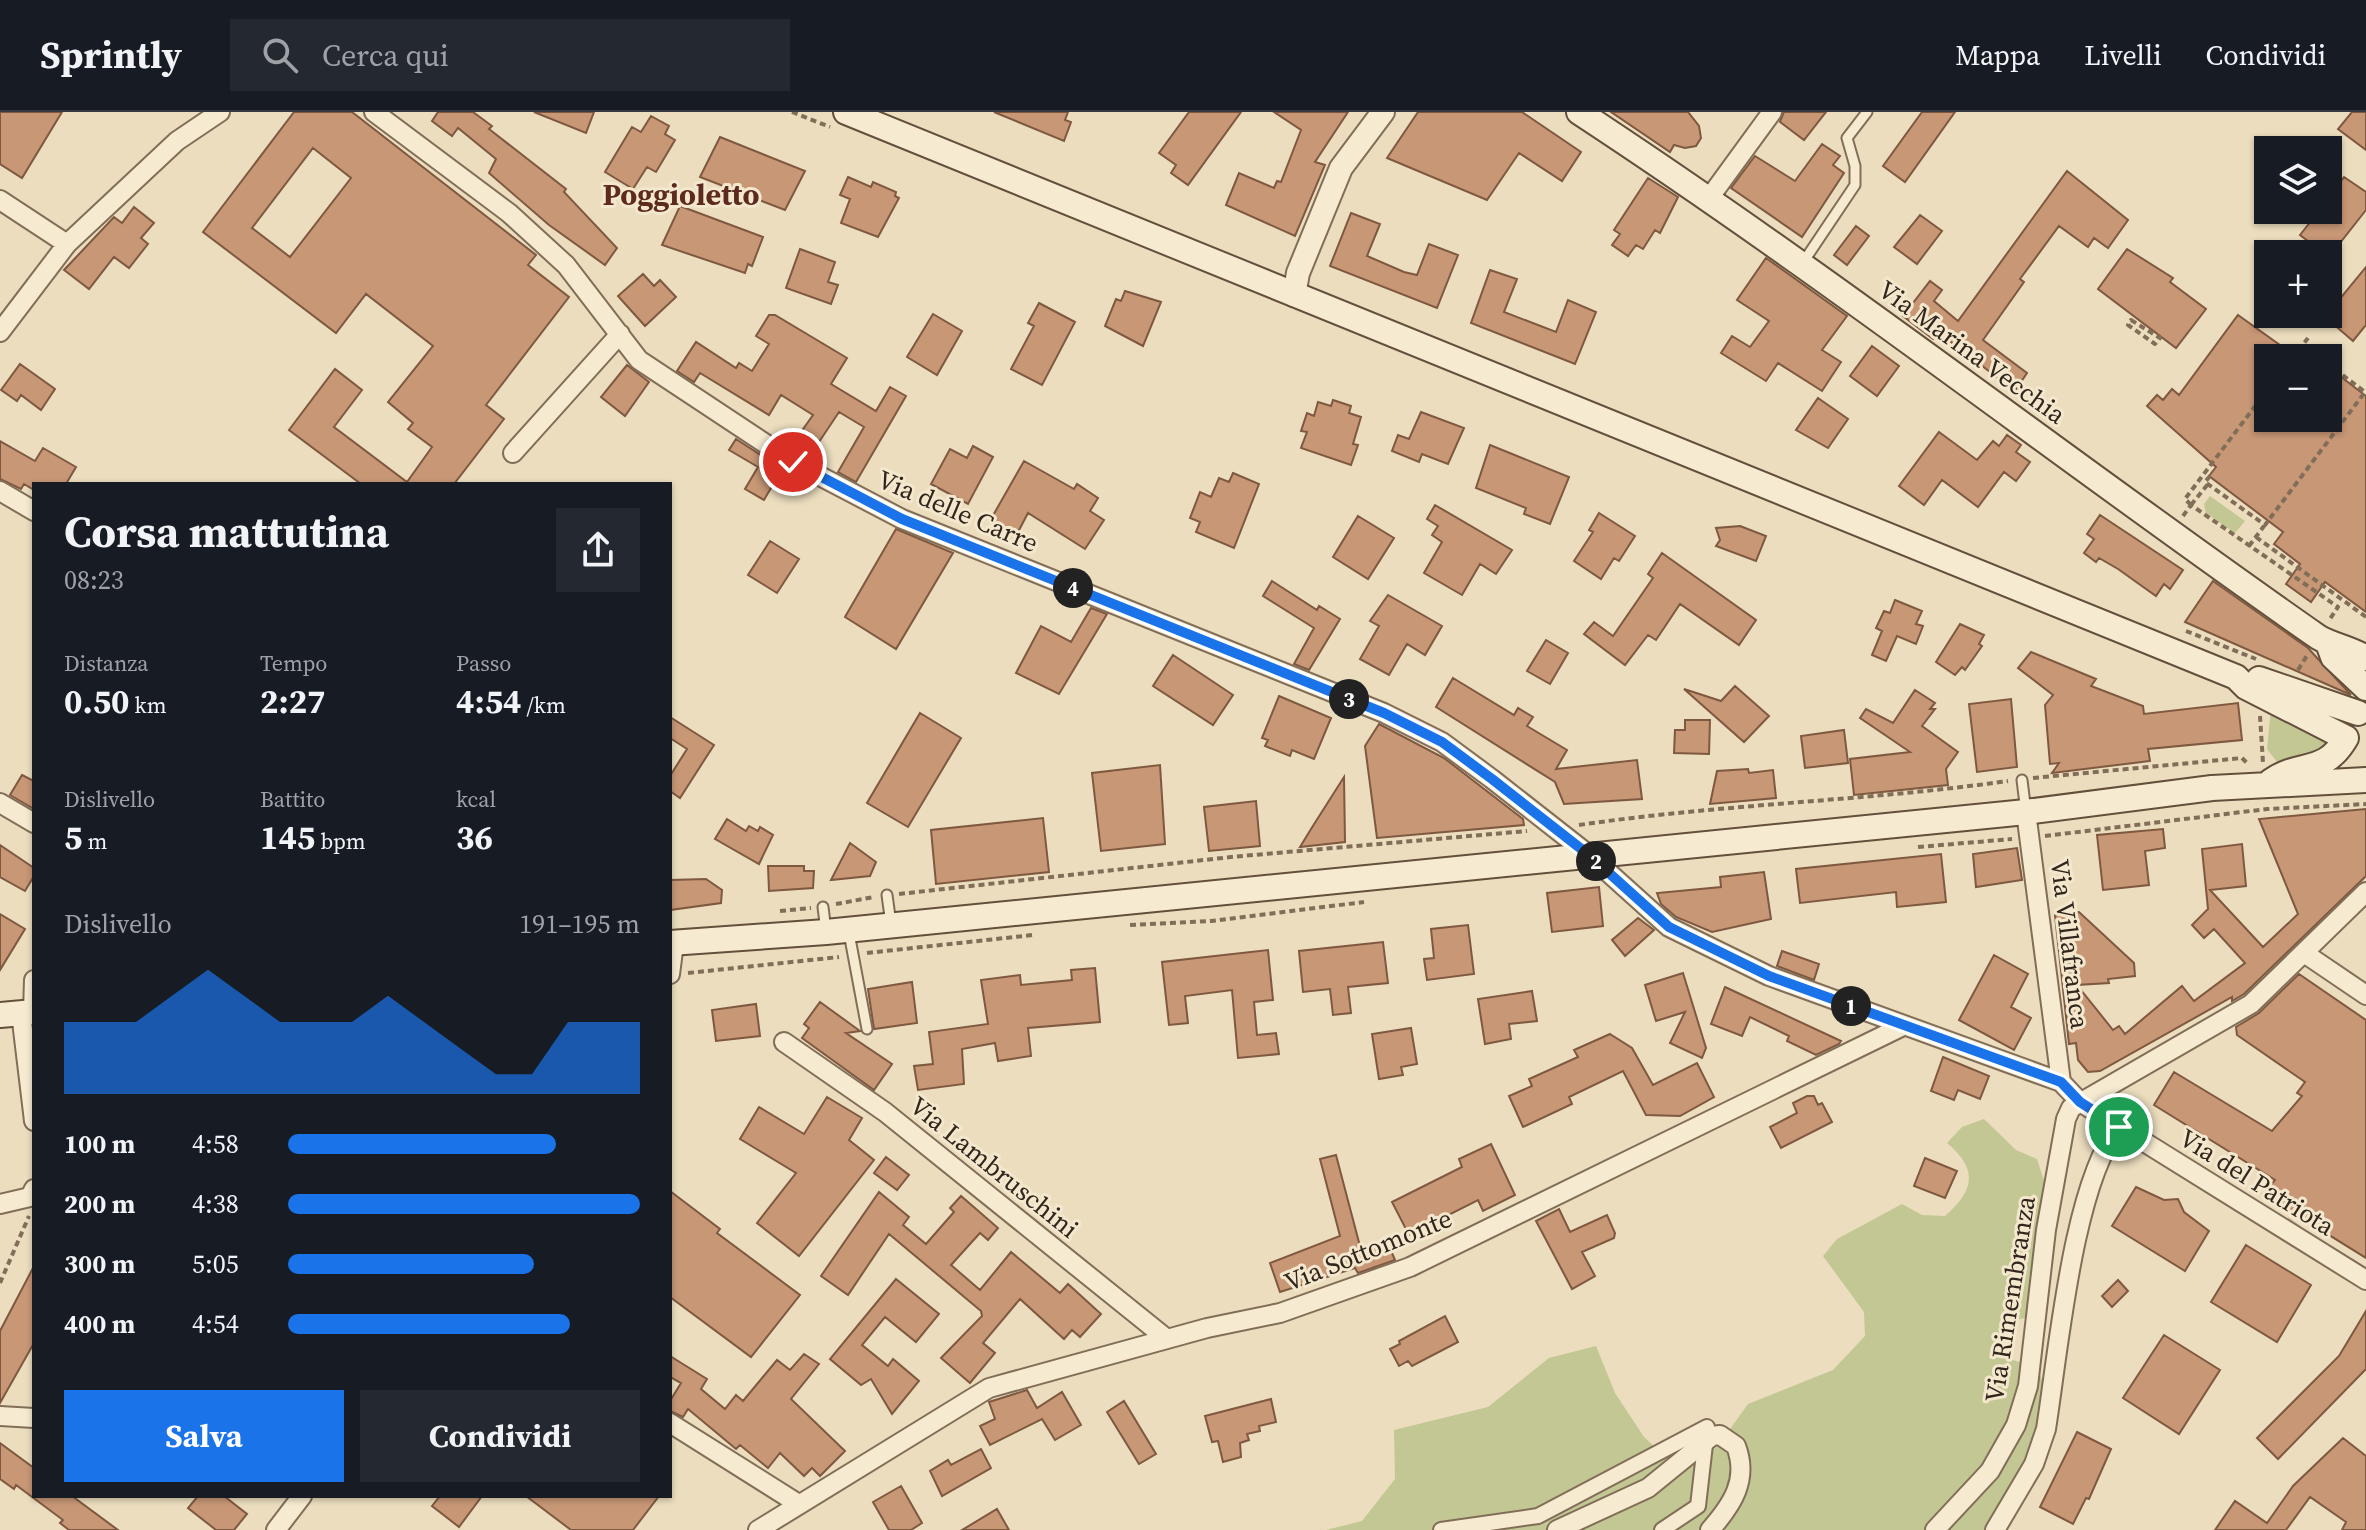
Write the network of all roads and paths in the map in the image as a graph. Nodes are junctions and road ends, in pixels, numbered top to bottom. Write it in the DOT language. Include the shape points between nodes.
graph roads {
  1 [pos="220,112"];
  2 [pos="374,112"];
  3 [pos="846,112"];
  4 [pos="1383,112"];
  5 [pos="1579,112"];
  6 [pos="1772,112"];
  7 [pos="1867,112"];
  8 [pos="1710,197"];
  9 [pos="0,200"];
  10 [pos="67,244"];
  11 [pos="1802,264"];
  12 [pos="1294,295"];
  13 [pos="0,332"];
  14 [pos="620,334"];
  15 [pos="2308,338"];
  16 [pos="2155,344"];
  17 [pos="2303,344"];
  18 [pos="2342,375"];
  19 [pos="2254,408"];
  20 [pos="2342,423"];
  21 [pos="2335,432"];
  22 [pos="513,453"];
  23 [pos="2210,476"];
  24 [pos="2208,484"];
  25 [pos="0,491"];
  26 [pos="32,510"];
  27 [pos="2265,525"];
  28 [pos="2256,537"];
  29 [pos="2249,546"];
  30 [pos="2342,600"];
  31 [pos="2338,607"];
  32 [pos="2366,617"];
  33 [pos="2328,643"];
  34 [pos="2366,658"];
  35 [pos="2237,677"];
  36 [pos="2366,688"];
  37 [pos="2259,706"];
  38 [pos="2362,710"];
  39 [pos="2346,738"];
  40 [pos="2366,778"];
  41 [pos="2022,780"];
  42 [pos="2265,784"];
  43 [pos="0,803"];
  44 [pos="2366,804"];
  45 [pos="2026,812"];
  46 [pos="32,822"];
  47 [pos="1589,855"];
  48 [pos="2366,892"];
  49 [pos="887,895"];
  50 [pos="823,907"];
  51 [pos="891,925"];
  52 [pos="837,931"];
  53 [pos="672,943"];
  54 [pos="2304,953"];
  55 [pos="32,986"];
  56 [pos="2366,995"];
  57 [pos="22,1013"];
  58 [pos="1903,1026"];
  59 [pos="867,1029"];
  60 [pos="784,1042"];
  61 [pos="2061,1082"];
  62 [pos="2080,1102"];
  63 [pos="32,1103"];
  64 [pos="2119,1127"];
  65 [pos="32,1193"];
  66 [pos="0,1204"];
  67 [pos="2366,1280"];
  68 [pos="0,1283"];
  69 [pos="1167,1339"];
  70 [pos="0,1416"];
  71 [pos="32,1418"];
  72 [pos="672,1424"];
  73 [pos="1706,1441"];
  74 [pos="300,1498"];
  75 [pos="797,1503"];
  76 [pos="276,1530"];
  77 [pos="758,1530"];
  78 [pos="1441,1530"];
  79 [pos="1557,1530"];
  80 [pos="1662,1530"];
  81 [pos="1710,1530"];
  82 [pos="1935,1530"];
  83 [pos="1995,1530"];
  1 -- 10 [label="street" via="177,141"];
  2 -- 14 [label="street, Via delle Carre" via="520,223 566,265"];
  3 -- 12 [label="main road"];
  4 -- 12 [label="street" via="1341,168"];
  5 -- 8 [label="main road, Via Marina Vecchia"];
  6 -- 8 [label="street"];
  7 -- 11 [label="lane" via="1847,138 1855,185"];
  8 -- 11 [label="main road, Via Marina Vecchia"];
  9 -- 10 [label="street"];
  10 -- 13 [label="street"];
  11 -- 33 [label="main road, Via Marina Vecchia" via="1984,388 2151,520"];
  12 -- 35 [label="main road"];
  14 -- 22 [label="street"];
  14 -- 47 [label="street, Via delle Carre" via="639,360 793,462 902,519 1384,713 1442,742"];
  15 -- 17 [label="path"];
  16 -- 16 [label="path" via="2160,338 2131,320 2128,325"];
  18 -- 20 [label="path" via="2365,392"];
  19 -- 24 [label="path" via="2185,499 2191,505"];
  21 -- 27 [label="path"];
  23 -- 24 [label="path"];
  24 -- 27 [label="path"];
  25 -- 26 [label="street"];
  27 -- 28 [label="path"];
  28 -- 29 [label="path"];
  28 -- 30 [label="path"];
  30 -- 31 [label="path"];
  30 -- 32 [label="path"];
  33 -- 34 [label="main road, Via Marina Vecchia" via="2343,644"];
  33 -- 36 [label="main road, Via Marina Vecchia" via="2333,657"];
  35 -- 38 [label="main road"];
  35 -- 39 [label="main road" via="2246,687"];
  37 -- 42 [label="path"];
  38 -- 39 [label="main road"];
  39 -- 40 [label="main road" via="2351,762"];
  39 -- 42 [label="main road" via="2327,762 2282,773"];
  40 -- 42 [label="main road" via="2319,785"];
  41 -- 45 [label="lane"];
  42 -- 44 [label="path" via="2267,809"];
  42 -- 45 [label="main road"];
  43 -- 46 [label="street"];
  45 -- 47 [label="main road"];
  45 -- 61 [label="street, Via Villafranca"];
  47 -- 51 [label="main road"];
  47 -- 58 [label="street, Via delle Carre" via="1669,927 1769,976"];
  48 -- 54 [label="street"];
  49 -- 50 [label="path"];
  49 -- 51 [label="lane"];
  50 -- 52 [label="lane"];
  51 -- 52 [label="main road"];
  52 -- 53 [label="main road"];
  52 -- 59 [label="lane"];
  54 -- 56 [label="street"];
  54 -- 62 [label="street" via="2251,1004"];
  55 -- 57 [label="street"];
  57 -- 63 [label="street"];
  58 -- 61 [label="street, Via delle Carre"];
  58 -- 69 [label="street, Via Sottomonte" via="1410,1267 1280,1313"];
  60 -- 69 [label="street, Via Lambruschini" via="885,1112"];
  61 -- 62 [label="street, Via del Patriota"];
  62 -- 64 [label="street, Via del Patriota"];
  62 -- 82 [label="street, Via Rimembranza" via="2066,1119 2046,1230 2028,1386 2016,1425 1990,1471"];
  64 -- 67 [label="street, Via del Patriota"];
  64 -- 83 [label="street" via="2085,1201 2046,1429 2034,1464"];
  65 -- 66 [label="street"];
  65 -- 68 [label="path" via="29,1214"];
  69 -- 75 [label="street, Via Sottomonte" via="989,1388"];
  70 -- 71 [label="street"];
  72 -- 75 [label="street"];
  73 -- 78 [label="street" via="1707,1427 1538,1516"];
  73 -- 79 [label="street" via="1648,1488"];
  73 -- 80 [label="street" via="1698,1506"];
  73 -- 81 [label="street" via="1720,1435 1729,1439 1741,1466 1736,1493"];
  74 -- 76 [label="street"];
  75 -- 77 [label="street, Via Sottomonte"];
}
